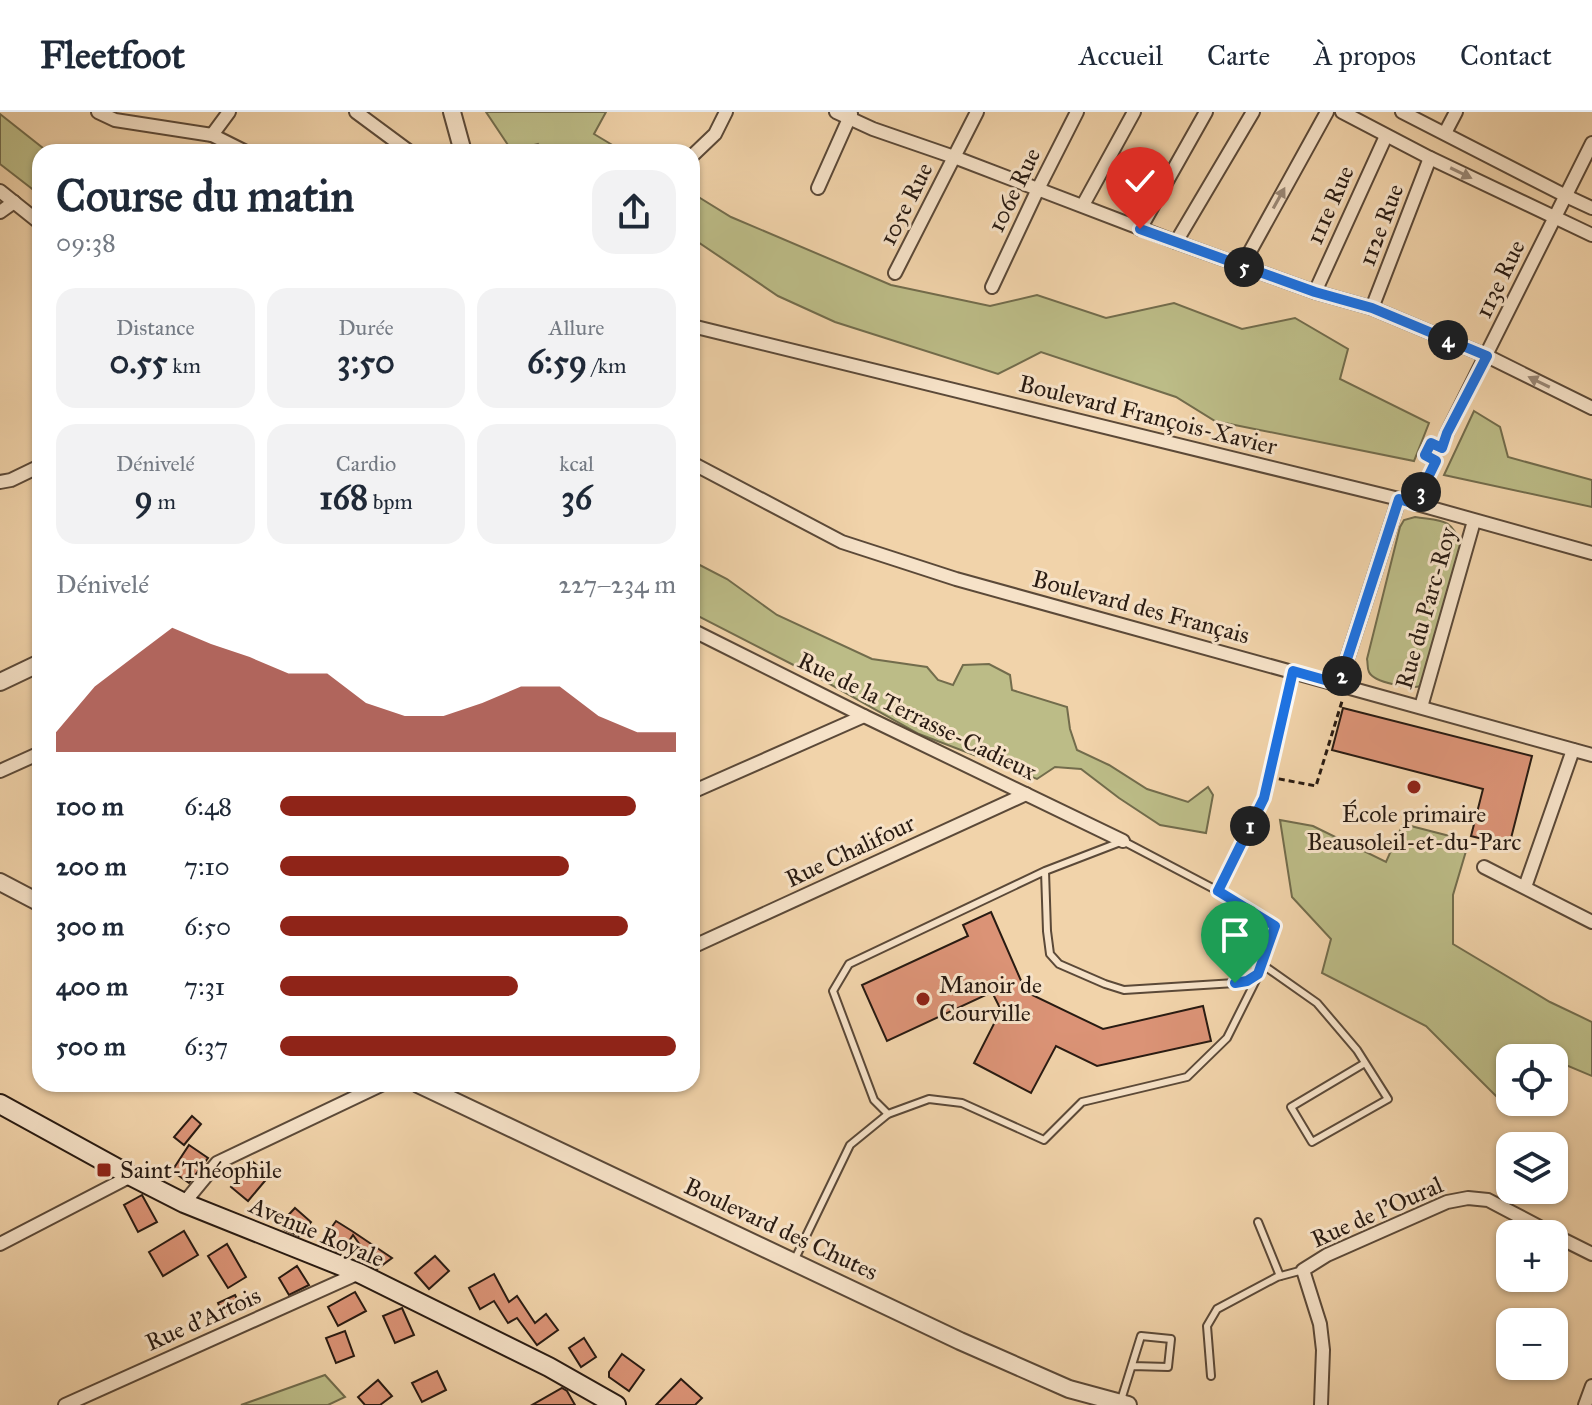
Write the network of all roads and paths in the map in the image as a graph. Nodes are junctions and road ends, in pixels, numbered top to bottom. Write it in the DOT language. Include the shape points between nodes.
graph roads {
  1 [pos="98,112"];
  2 [pos="229,112"];
  3 [pos="356,112"];
  4 [pos="452,112"];
  5 [pos="726,112"];
  6 [pos="836,112"];
  7 [pos="977,112"];
  8 [pos="1077,112"];
  9 [pos="1134,112"];
  10 [pos="1206,112"];
  11 [pos="1253,112"];
  12 [pos="1327,112"];
  13 [pos="1342,112"];
  14 [pos="1402,112"];
  15 [pos="1456,112"];
  16 [pos="850,115"];
  17 [pos="117,116"];
  18 [pos="1445,133"];
  19 [pos="212,135"];
  20 [pos="1386,136"];
  21 [pos="1592,143"];
  22 [pos="230,144"];
  23 [pos="399,144"];
  24 [pos="461,144"];
  25 [pos="700,148"];
  26 [pos="954,157"];
  27 [pos="1430,158"];
  28 [pos="818,188"];
  29 [pos="1038,189"];
  30 [pos="0,191"];
  31 [pos="1566,196"];
  32 [pos="14,202"];
  33 [pos="1083,205"];
  34 [pos="1592,208"];
  35 [pos="0,212"];
  36 [pos="32,217"];
  37 [pos="1554,217"];
  38 [pos="1140,229"];
  39 [pos="1592,235"];
  40 [pos="1176,242"];
  41 [pos="1242,266"];
  42 [pos="895,273"];
  43 [pos="992,287"];
  44 [pos="1315,292"];
  45 [pos="1372,308"];
  46 [pos="700,328"];
  47 [pos="1487,356"];
  48 [pos="1592,406"];
  49 [pos="1447,433"];
  50 [pos="700,467"];
  51 [pos="32,470"];
  52 [pos="0,482"];
  53 [pos="1399,499"];
  54 [pos="1415,504"];
  55 [pos="1474,521"];
  56 [pos="1592,553"];
  57 [pos="700,634"];
  58 [pos="32,667"];
  59 [pos="1293,671"];
  60 [pos="0,682"];
  61 [pos="1343,685"];
  62 [pos="1421,707"];
  63 [pos="864,716"];
  64 [pos="1573,750"];
  65 [pos="1592,755"];
  66 [pos="32,757"];
  67 [pos="0,771"];
  68 [pos="1269,777"];
  69 [pos="700,788"];
  70 [pos="1026,794"];
  71 [pos="1123,841"];
  72 [pos="1484,867"];
  73 [pos="1045,871"];
  74 [pos="0,882"];
  75 [pos="1525,887"];
  76 [pos="1218,891"];
  77 [pos="32,899"];
  78 [pos="1592,922"];
  79 [pos="700,943"];
  80 [pos="1263,965"];
  81 [pos="1258,974"];
  82 [pos="1365,1063"];
  83 [pos="366,1092"];
  84 [pos="435,1092"];
  85 [pos="0,1104"];
  86 [pos="888,1114"];
  87 [pos="131,1176"];
  88 [pos="184,1203"];
  89 [pos="1526,1220"];
  90 [pos="1258,1222"];
  91 [pos="1568,1242"];
  92 [pos="1,1245"];
  93 [pos="1592,1254"];
  94 [pos="794,1261"];
  95 [pos="1303,1270"];
  96 [pos="359,1273"];
  97 [pos="1280,1276"];
  98 [pos="1132,1366"];
  99 [pos="1211,1376"];
  100 [pos="1592,1386"];
  101 [pos="1124,1404"];
  102 [pos="65,1405"];
  103 [pos="616,1405"];
  104 [pos="1321,1405"];
  105 [pos="1585,1405"];
  1 -- 17 [label="street"];
  2 -- 19 [label="street"];
  3 -- 23 [label="street"];
  4 -- 24 [label="street"];
  5 -- 25 [label="street"];
  6 -- 16 [label="street"];
  7 -- 26 [label="street, 105e Rue"];
  8 -- 29 [label="street, 106e Rue"];
  9 -- 33 [label="street"];
  10 -- 38 [label="street"];
  11 -- 40 [label="street"];
  41 -- 12 [label="street, one-way"];
  13 -- 20 [label="street"];
  14 -- 18 [label="street"];
  15 -- 18 [label="street"];
  16 -- 26 [label="street" via="873,129"];
  16 -- 28 [label="street"];
  17 -- 19 [label="street"];
  18 -- 31 [label="street"];
  19 -- 22 [label="street"];
  20 -- 27 [label="street"];
  20 -- 44 [label="street, 111e Rue"];
  21 -- 31 [label="street, 113e Rue"];
  26 -- 29 [label="street"];
  26 -- 42 [label="street, 105e Rue"];
  27 -- 37 [label="street, one-way"];
  27 -- 45 [label="street, 112e Rue"];
  29 -- 33 [label="street"];
  29 -- 43 [label="street, 106e Rue"];
  30 -- 32 [label="street"];
  31 -- 34 [label="street"];
  31 -- 37 [label="street, 113e Rue"];
  32 -- 35 [label="street"];
  32 -- 36 [label="street"];
  33 -- 38 [label="street"];
  37 -- 39 [label="street"];
  37 -- 47 [label="street, 113e Rue"];
  38 -- 40 [label="street"];
  40 -- 41 [label="street"];
  41 -- 44 [label="street"];
  44 -- 45 [label="street"];
  45 -- 47 [label="street"];
  46 -- 53 [label="street, Boulevard François-Xavier"];
  48 -- 47 [label="street, one-way"];
  47 -- 49 [label="street, 113e Rue"];
  49 -- 54 [label="path" via="1442,448 1431,443 1425,455 1436,461"];
  50 -- 59 [label="street, Boulevard des Français" via="842,542 956,579"];
  51 -- 52 [label="street"];
  53 -- 54 [label="street, Boulevard François-Xavier"];
  53 -- 61 [label="street"];
  54 -- 55 [label="street, Boulevard François-Xavier"];
  55 -- 56 [label="street, Boulevard François-Xavier"];
  55 -- 62 [label="street, Rue du Parc-Roy"];
  57 -- 63 [label="street, Rue de la Terrasse-Cadieux"];
  58 -- 60 [label="street"];
  59 -- 61 [label="street, Boulevard des Français"];
  59 -- 68 [label="path"];
  61 -- 62 [label="street, Boulevard des Français"];
  61 -- 68 [label="path" via="1316,786"];
  62 -- 64 [label="street, Boulevard des Français"];
  63 -- 69 [label="street"];
  63 -- 70 [label="street, Rue de la Terrasse-Cadieux"];
  64 -- 65 [label="street, Boulevard des Français"];
  64 -- 75 [label="street"];
  66 -- 67 [label="street"];
  68 -- 76 [label="path" via="1264,798"];
  70 -- 71 [label="street, Rue de la Terrasse-Cadieux"];
  70 -- 79 [label="street, Rue Chalifour"];
  71 -- 73 [label="lane"];
  71 -- 76 [label="lane"];
  72 -- 75 [label="street"];
  73 -- 81 [label="lane" via="1050,954 1059,964 1124,990 1235,983"];
  73 -- 86 [label="lane" via="849,964 833,991 874,1100"];
  74 -- 77 [label="street"];
  75 -- 78 [label="street"];
  76 -- 80 [label="lane" via="1275,926"];
  80 -- 81 [label="lane"];
  80 -- 82 [label="lane" via="1317,1003"];
  81 -- 86 [label="lane" via="1227,1038 1187,1077 1082,1102 1044,1140 962,1103 929,1099"];
  82 -- 82 [label="lane" via="1291,1107 1312,1142 1388,1099"];
  83 -- 88 [label="street" via="217,1163"];
  84 -- 94 [label="street, Boulevard des Chutes"];
  85 -- 87 [label="main road, Avenue Royale"];
  86 -- 94 [label="lane" via="850,1145"];
  87 -- 88 [label="main road, Avenue Royale"];
  87 -- 92 [label="street"];
  88 -- 96 [label="main road, Avenue Royale"];
  89 -- 95 [label="street, Rue de l'Oural" via="1488,1200 1447,1202"];
  90 -- 97 [label="lane"];
  91 -- 93 [label="street, Rue de l'Oural"];
  94 -- 101 [label="street, Boulevard des Chutes" via="1069,1389"];
  95 -- 97 [label="lane"];
  95 -- 104 [label="street, Rue de l'Oural" via="1320,1324"];
  96 -- 102 [label="street, Rue d'Artois"];
  96 -- 103 [label="main road, Avenue Royale"];
  97 -- 99 [label="lane" via="1217,1309 1207,1326"];
  98 -- 98 [label="lane" via="1141,1336 1171,1339 1168,1367"];
  98 -- 101 [label="lane"];
  100 -- 105 [label="street"];
}
